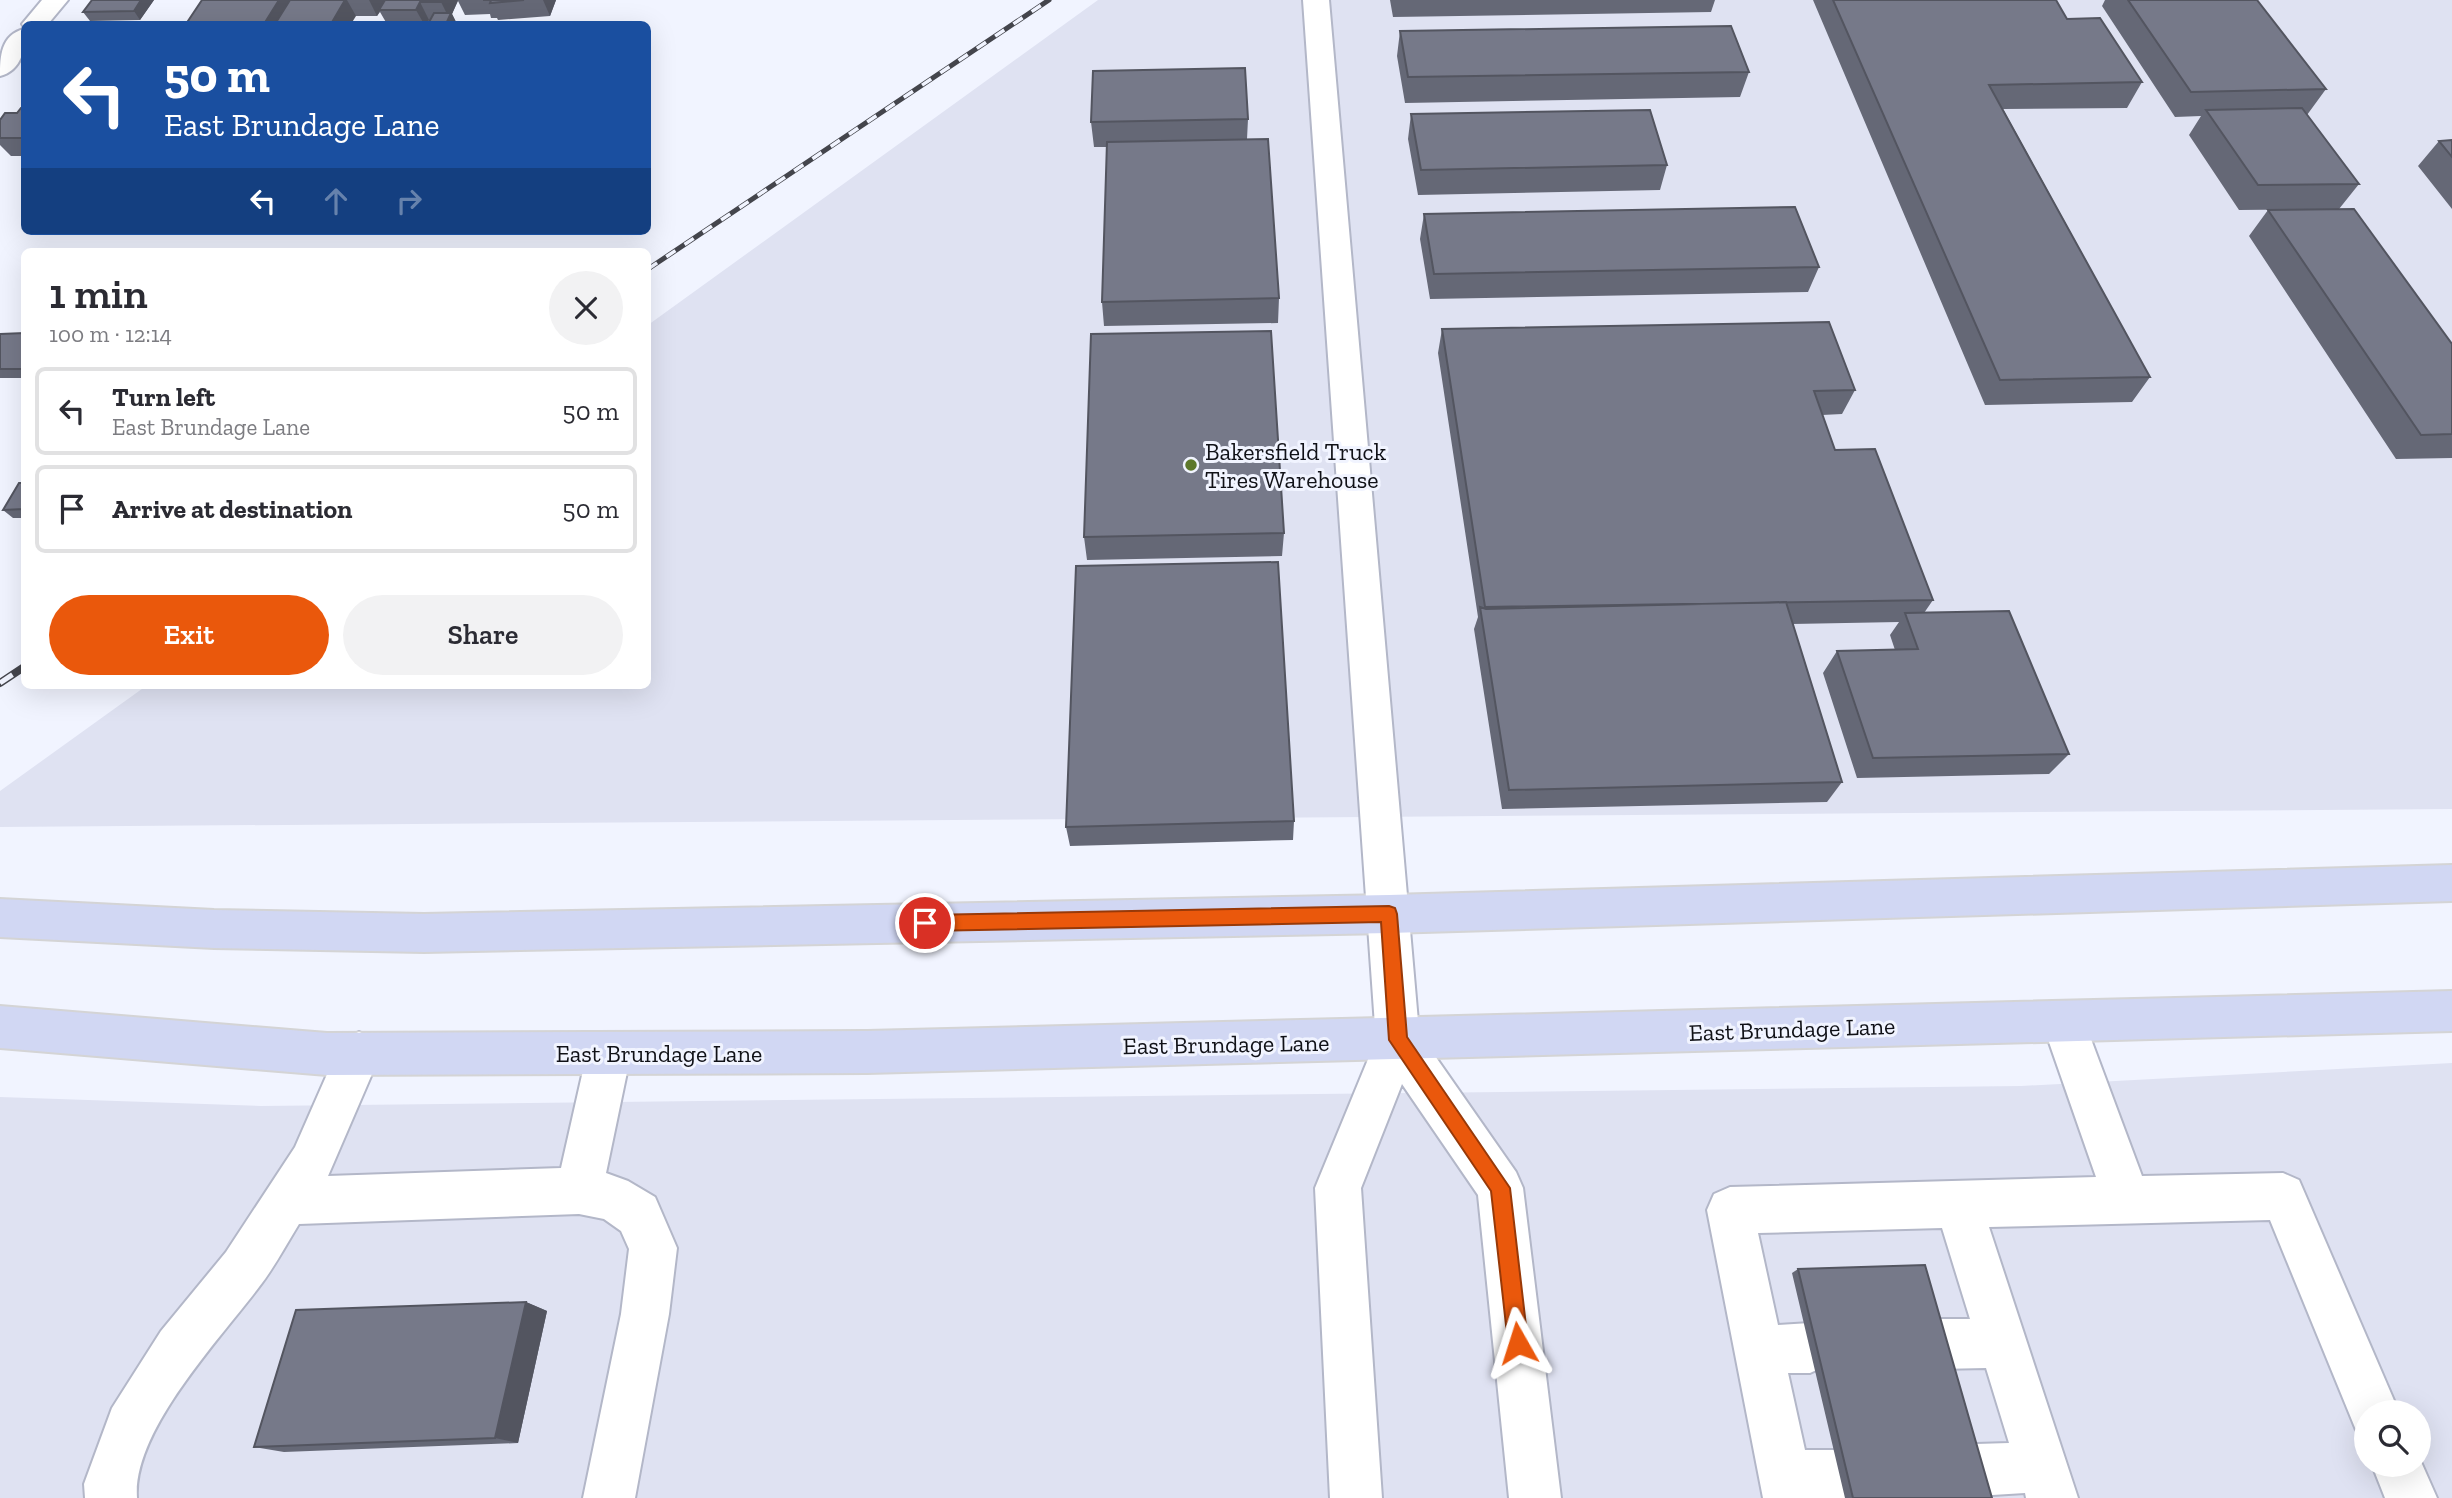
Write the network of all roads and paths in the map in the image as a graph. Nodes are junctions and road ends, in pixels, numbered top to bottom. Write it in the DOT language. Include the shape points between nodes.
graph roads {
  1 [pos="55,0"];
  2 [pos="1316,0"];
  3 [pos="38,21"];
  4 [pos="21,41"];
  5 [pos="0,68"];
  6 [pos="2452,883"];
  7 [pos="1389,914"];
  8 [pos="0,918"];
  9 [pos="2452,1011"];
  10 [pos="2064,1022"];
  11 [pos="0,1027"];
  12 [pos="1398,1040"];
  13 [pos="359,1053"];
  14 [pos="609,1053"];
  15 [pos="579,1191"];
  16 [pos="2127,1199"];
  17 [pos="287,1200"];
  18 [pos="1958,1204"];
  19 [pos="2002,1343"];
  20 [pos="1939,1344"];
  21 [pos="1810,1348"];
  22 [pos="1759,1350"];
  23 [pos="2370,1400"];
  24 [pos="1976,1470"];
  25 [pos="1840,1476"];
  26 [pos="2402,1477"];
  27 [pos="2047,1483"];
  28 [pos="1787,1487"];
  29 [pos="111,1498"];
  30 [pos="609,1498"];
  31 [pos="1356,1498"];
  32 [pos="1535,1498"];
  33 [pos="2411,1498"];
  1 -- 3 [label="street"];
  2 -- 7 [label="street"];
  4 -- 5 [label="street"];
  6 -- 7 [label="main road"];
  7 -- 8 [label="main road" via="424,933"];
  7 -- 12 [label="street"];
  9 -- 10 [label="main road, East Brundage Lane"];
  10 -- 12 [label="main road, East Brundage Lane"];
  10 -- 16 [label="street"];
  11 -- 13 [label="main road, East Brundage Lane"];
  12 -- 14 [label="main road, East Brundage Lane"];
  12 -- 31 [label="street" via="1338,1188"];
  12 -- 32 [label="street" via="1500,1188"];
  13 -- 14 [label="main road, East Brundage Lane"];
  13 -- 17 [label="street" via="311,1163"];
  14 -- 15 [label="street"];
  15 -- 17 [label="street"];
  15 -- 30 [label="street" via="612,1197 638,1214 653,1248 645,1314"];
  16 -- 18 [label="street"];
  16 -- 23 [label="street" via="2283,1196"];
  17 -- 29 [label="street" via="243,1269 178,1349 130,1426 110,1484"];
  18 -- 19 [label="street"];
  18 -- 22 [label="street" via="1730,1210"];
  19 -- 20 [label="street"];
  19 -- 27 [label="street"];
  21 -- 22 [label="street"];
  22 -- 28 [label="street"];
  24 -- 27 [label="street"];
  25 -- 28 [label="street"];
  26 -- 33 [label="street"];
}
